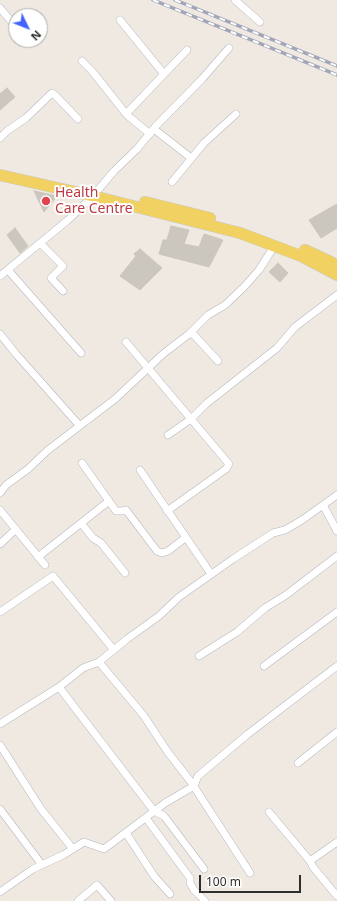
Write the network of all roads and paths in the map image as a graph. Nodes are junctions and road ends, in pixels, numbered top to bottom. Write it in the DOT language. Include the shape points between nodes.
graph roads {
  1 [pos="235,0"];
  2 [pos="0,8"];
  3 [pos="8,17"];
  4 [pos="120,20"];
  5 [pos="260,22"];
  6 [pos="228,48"];
  7 [pos="187,50"];
  8 [pos="82,61"];
  9 [pos="164,74"];
  10 [pos="126,114"];
  11 [pos="236,114"];
  12 [pos="78,119"];
  13 [pos="152,131"];
  14 [pos="0,138"];
  15 [pos="191,158"];
  16 [pos="0,168"];
  17 [pos="0,175"];
  18 [pos="172,182"];
  19 [pos="94,194"];
  20 [pos="40,244"];
  21 [pos="275,245"];
  22 [pos="337,266"];
  23 [pos="8,270"];
  24 [pos="337,274"];
  25 [pos="0,276"];
  26 [pos="63,291"];
  27 [pos="337,295"];
  28 [pos="0,334"];
  29 [pos="189,334"];
  30 [pos="126,342"];
  31 [pos="81,353"];
  32 [pos="218,361"];
  33 [pos="148,369"];
  34 [pos="191,419"];
  35 [pos="79,425"];
  36 [pos="168,435"];
  37 [pos="82,463"];
  38 [pos="140,470"];
  39 [pos="0,493"];
  40 [pos="337,495"];
  41 [pos="109,501"];
  42 [pos="323,505"];
  43 [pos="0,510"];
  44 [pos="167,511"];
  45 [pos="81,523"];
  46 [pos="16,529"];
  47 [pos="337,531"];
  48 [pos="185,538"];
  49 [pos="0,544"];
  50 [pos="337,556"];
  51 [pos="38,557"];
  52 [pos="44,565"];
  53 [pos="126,573"];
  54 [pos="211,574"];
  55 [pos="0,612"];
  56 [pos="337,612"];
  57 [pos="114,650"];
  58 [pos="199,656"];
  59 [pos="99,662"];
  60 [pos="264,666"];
  61 [pos="337,666"];
  62 [pos="59,687"];
  63 [pos="0,724"];
  64 [pos="337,732"];
  65 [pos="0,745"];
  66 [pos="298,763"];
  67 [pos="194,786"];
  68 [pos="0,809"];
  69 [pos="154,811"];
  70 [pos="269,812"];
  71 [pos="146,818"];
  72 [pos="126,833"];
  73 [pos="337,842"];
  74 [pos="73,849"];
  75 [pos="310,861"];
  76 [pos="42,865"];
  77 [pos="204,869"];
  78 [pos="250,872"];
  79 [pos="0,892"];
  80 [pos="170,894"];
  81 [pos="337,896"];
  82 [pos="78,901"];
  83 [pos="111,901"];
  84 [pos="205,901"];
  1 -- 5 [label="street"];
  2 -- 3 [label="street"];
  4 -- 9 [label="street"];
  6 -- 13 [label="street"];
  7 -- 9 [label="street"];
  8 -- 10 [label="street"];
  9 -- 10 [label="street"];
  10 -- 13 [label="street" via="139,126"];
  11 -- 15 [label="street"];
  12 -- 14 [label="street" via="52,93"];
  13 -- 15 [label="street"];
  13 -- 19 [label="street"];
  15 -- 18 [label="street"];
  16 -- 19 [label="main road"];
  17 -- 19 [label="main road"];
  19 -- 20 [label="street"];
  19 -- 21 [label="main road" via="240,233"];
  19 -- 22 [label="main road" via="177,209 250,229 278,238"];
  20 -- 23 [label="street"];
  20 -- 26 [label="street" via="63,266 51,278"];
  21 -- 24 [label="main road"];
  21 -- 29 [label="street" via="244,287 225,305 208,315"];
  23 -- 25 [label="street"];
  23 -- 31 [label="street"];
  27 -- 34 [label="street" via="295,327 277,348 207,403"];
  28 -- 35 [label="street"];
  29 -- 32 [label="street" via="194,334"];
  29 -- 33 [label="street"];
  30 -- 33 [label="street"];
  33 -- 34 [label="street"];
  33 -- 35 [label="street" via="115,399"];
  34 -- 36 [label="street"];
  34 -- 44 [label="street" via="228,464 226,469"];
  35 -- 39 [label="street"];
  37 -- 41 [label="street"];
  38 -- 44 [label="street"];
  40 -- 42 [label="street"];
  41 -- 45 [label="street"];
  41 -- 48 [label="street" via="116,511 126,510 157,551 168,551"];
  42 -- 47 [label="street"];
  42 -- 54 [label="street" via="285,530 273,533"];
  43 -- 46 [label="street"];
  44 -- 48 [label="street"];
  45 -- 51 [label="street"];
  45 -- 53 [label="street"];
  46 -- 49 [label="street"];
  46 -- 51 [label="street"];
  48 -- 54 [label="street"];
  50 -- 58 [label="street" via="265,608 237,632"];
  51 -- 52 [label="street"];
  54 -- 57 [label="street"];
  55 -- 57 [label="street" via="53,576"];
  56 -- 60 [label="street"];
  57 -- 59 [label="street"];
  59 -- 62 [label="street" via="83,668"];
  59 -- 67 [label="street" via="144,716"];
  61 -- 67 [label="street" via="248,734 198,776"];
  62 -- 63 [label="street"];
  62 -- 69 [label="street"];
  64 -- 66 [label="street"];
  65 -- 74 [label="street" via="41,809"];
  67 -- 69 [label="street"];
  67 -- 78 [label="street"];
  68 -- 76 [label="street"];
  69 -- 71 [label="street"];
  69 -- 77 [label="street" via="164,816"];
  70 -- 75 [label="street"];
  71 -- 72 [label="street"];
  71 -- 84 [label="street" via="190,878 194,890"];
  72 -- 74 [label="street" via="104,849 84,842"];
  72 -- 80 [label="street" via="154,876"];
  73 -- 75 [label="street"];
  74 -- 76 [label="street"];
  75 -- 81 [label="street"];
  76 -- 79 [label="street"];
  82 -- 83 [label="street" via="97,885"];
}
